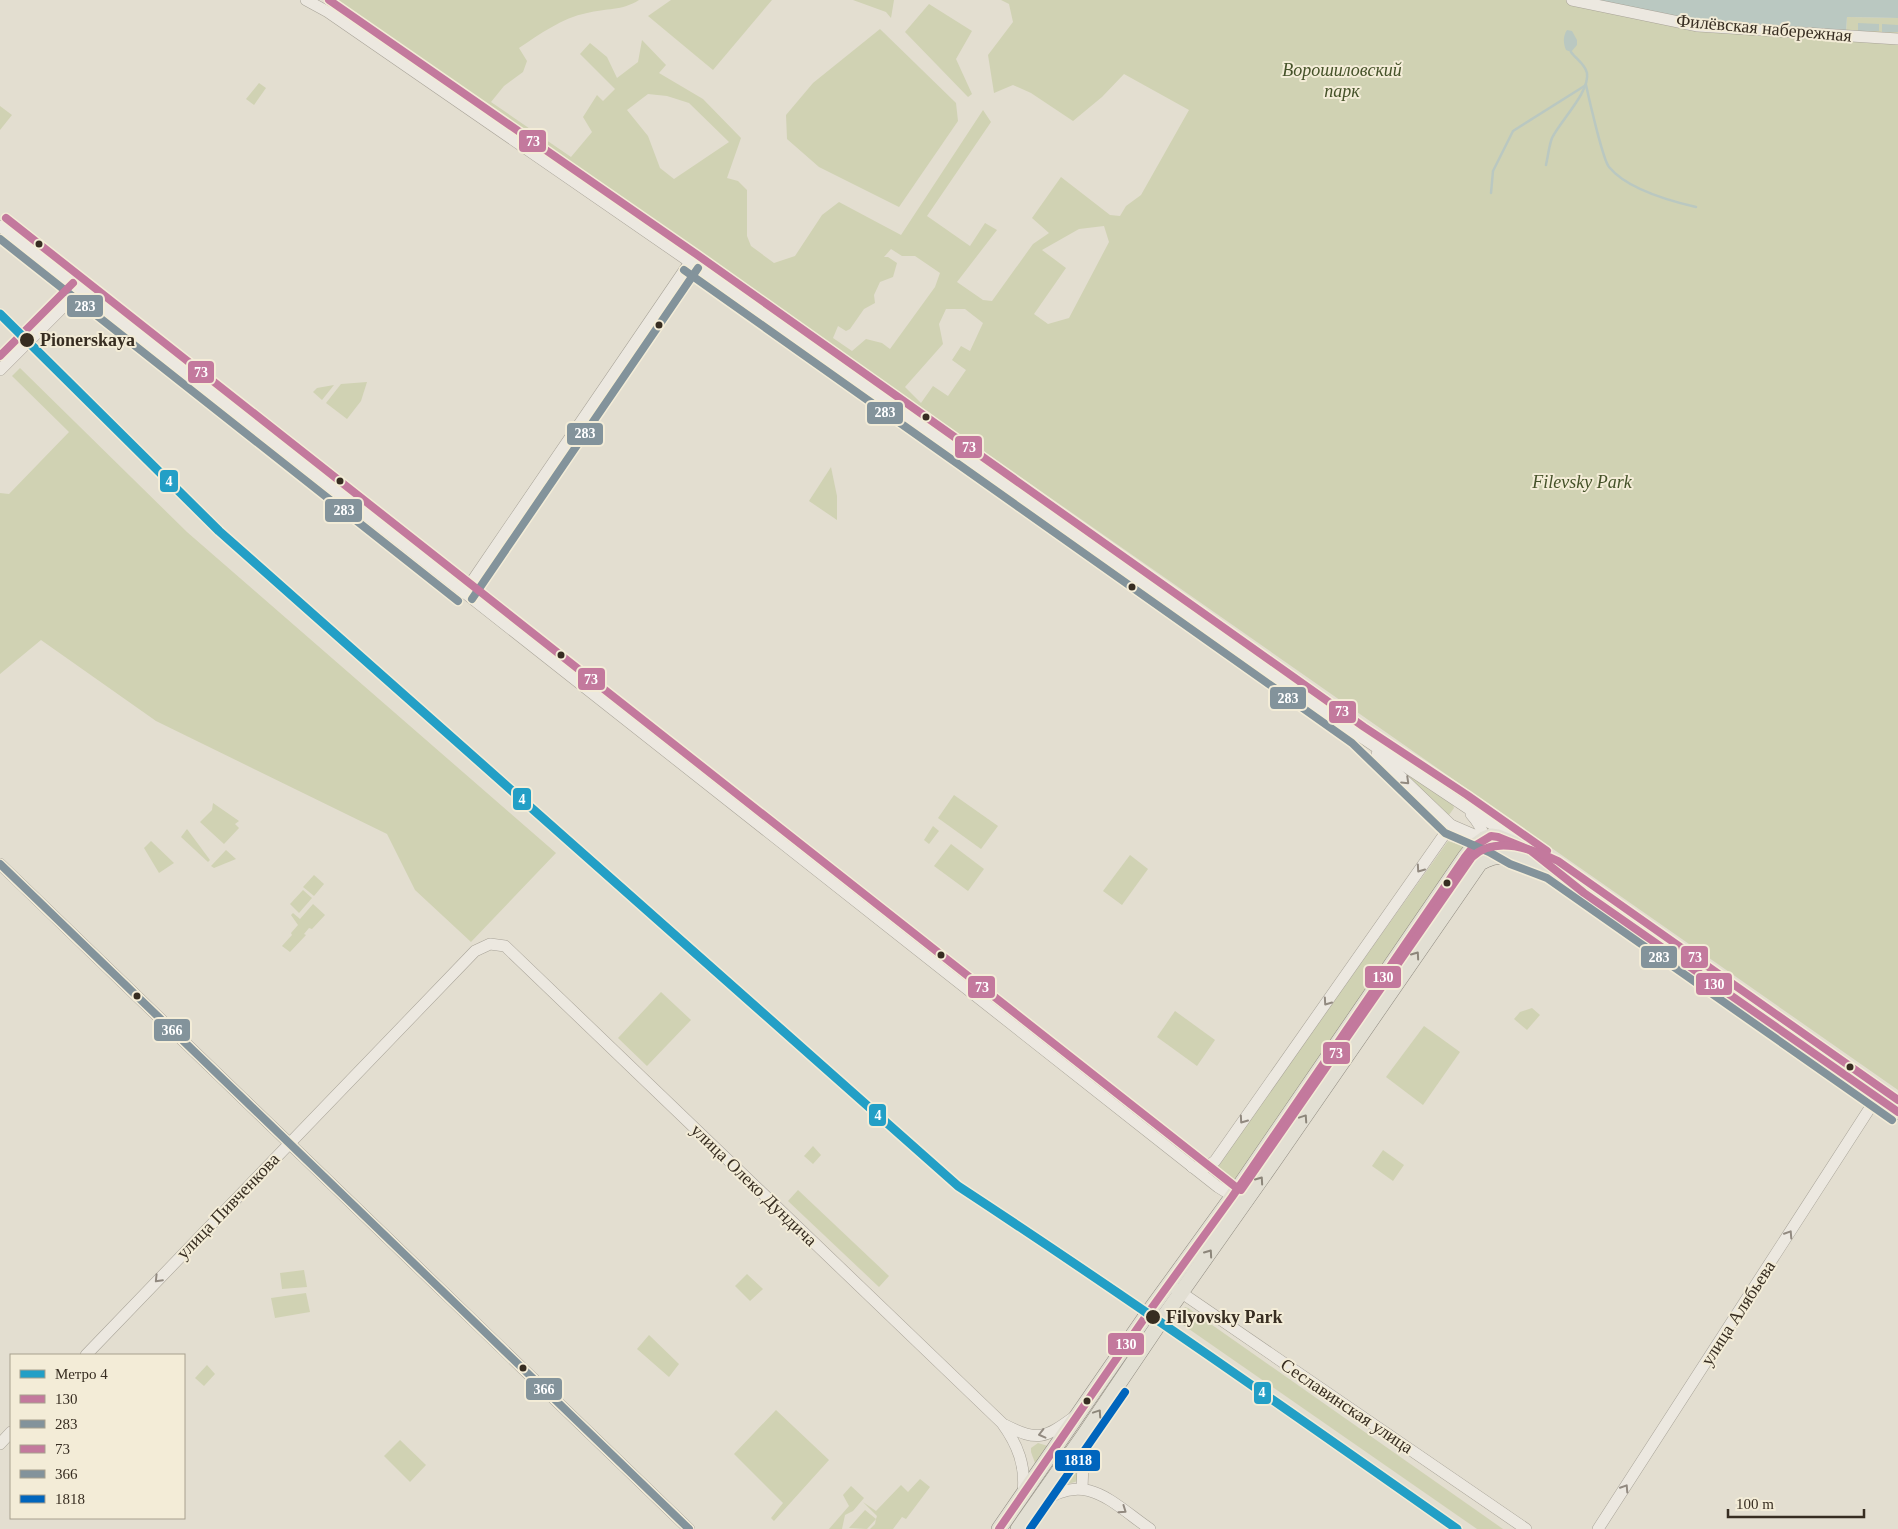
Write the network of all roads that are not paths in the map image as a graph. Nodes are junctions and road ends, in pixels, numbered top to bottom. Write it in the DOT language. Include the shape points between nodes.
graph roads {
  1 [pos="306,0"];
  2 [pos="1572,0"];
  3 [pos="1898,39"];
  4 [pos="0,226"];
  5 [pos="690,262"];
  6 [pos="80,290"];
  7 [pos="0,370"];
  8 [pos="464,593"];
  9 [pos="1358,735"];
  10 [pos="1462,803"];
  11 [pos="1451,825"];
  12 [pos="1463,829"];
  13 [pos="1484,839"];
  14 [pos="1530,850"];
  15 [pos="1514,855"];
  16 [pos="1465,857"];
  17 [pos="1480,863"];
  18 [pos="0,864"];
  19 [pos="1552,869"];
  20 [pos="505,946"];
  21 [pos="1877,1098"];
  22 [pos="1898,1112"];
  23 [pos="289,1143"];
  24 [pos="1192,1167"];
  25 [pos="1238,1200"];
  26 [pos="1175,1288"];
  27 [pos="1140,1338"];
  28 [pos="87,1354"];
  29 [pos="1079,1413"];
  30 [pos="1002,1423"];
  31 [pos="10,1433"];
  32 [pos="1084,1435"];
  33 [pos="0,1444"];
  34 [pos="1082,1489"];
  35 [pos="1023,1493"];
  36 [pos="1030,1511"];
  37 [pos="689,1529"];
  38 [pos="999,1529"];
  39 [pos="1018,1529"];
  40 [pos="1150,1529"];
  41 [pos="1526,1529"];
  42 [pos="1598,1529"];
  1 -- 5 [label="street"];
  2 -- 3 [label="street, Филёвская набережная" via="1698,26"];
  4 -- 6 [label="street"];
  5 -- 8 [label="street"];
  5 -- 9 [label="street"];
  6 -- 7 [label="street"];
  6 -- 8 [label="street"];
  8 -- 24 [label="street"];
  9 -- 10 [label="street"];
  9 -- 11 [label="street, one-way"];
  10 -- 13 [label="street" via="1479,824"];
  10 -- 14 [label="street"];
  11 -- 12 [label="street"];
  11 -- 24 [label="street, one-way" via="1214,1161 1205,1168"];
  12 -- 13 [label="street"];
  12 -- 16 [label="street" via="1467,846"];
  13 -- 14 [label="main road" via="1498,837"];
  13 -- 15 [label="street"];
  13 -- 16 [label="main road"];
  13 -- 17 [label="street"];
  14 -- 19 [label="main road"];
  15 -- 17 [label="main road" via="1496,856"];
  15 -- 19 [label="main road"];
  16 -- 25 [label="main road"];
  25 -- 17 [label="main road, one-way"];
  18 -- 23 [label="street"];
  19 -- 21 [label="main road"];
  20 -- 23 [label="street, улица Пивченкова" via="490,944 475,951"];
  20 -- 30 [label="street, улица Олеко Дундича"];
  21 -- 22 [label="main road"];
  42 -- 21 [label="street, улица Алябьева, one-way"];
  23 -- 28 [label="street, улица Пивченкова, one-way"];
  23 -- 37 [label="street"];
  24 -- 25 [label="street"];
  25 -- 26 [label="main road"];
  26 -- 27 [label="main road"];
  26 -- 41 [label="street, Сеславинская улица"];
  27 -- 29 [label="main road"];
  32 -- 27 [label="main road, one-way"];
  29 -- 30 [label="street, улица Олеко Дундича, one-way" via="1042,1436 1029,1437"];
  29 -- 35 [label="main road"];
  30 -- 35 [label="street, улица Олеко Дундича" via="1023,1463"];
  31 -- 33 [label="street"];
  32 -- 34 [label="street"];
  32 -- 36 [label="main road"];
  34 -- 36 [label="street" via="1059,1492"];
  34 -- 40 [label="street, one-way" via="1097,1492"];
  35 -- 38 [label="main road"];
  36 -- 39 [label="main road"];
}
